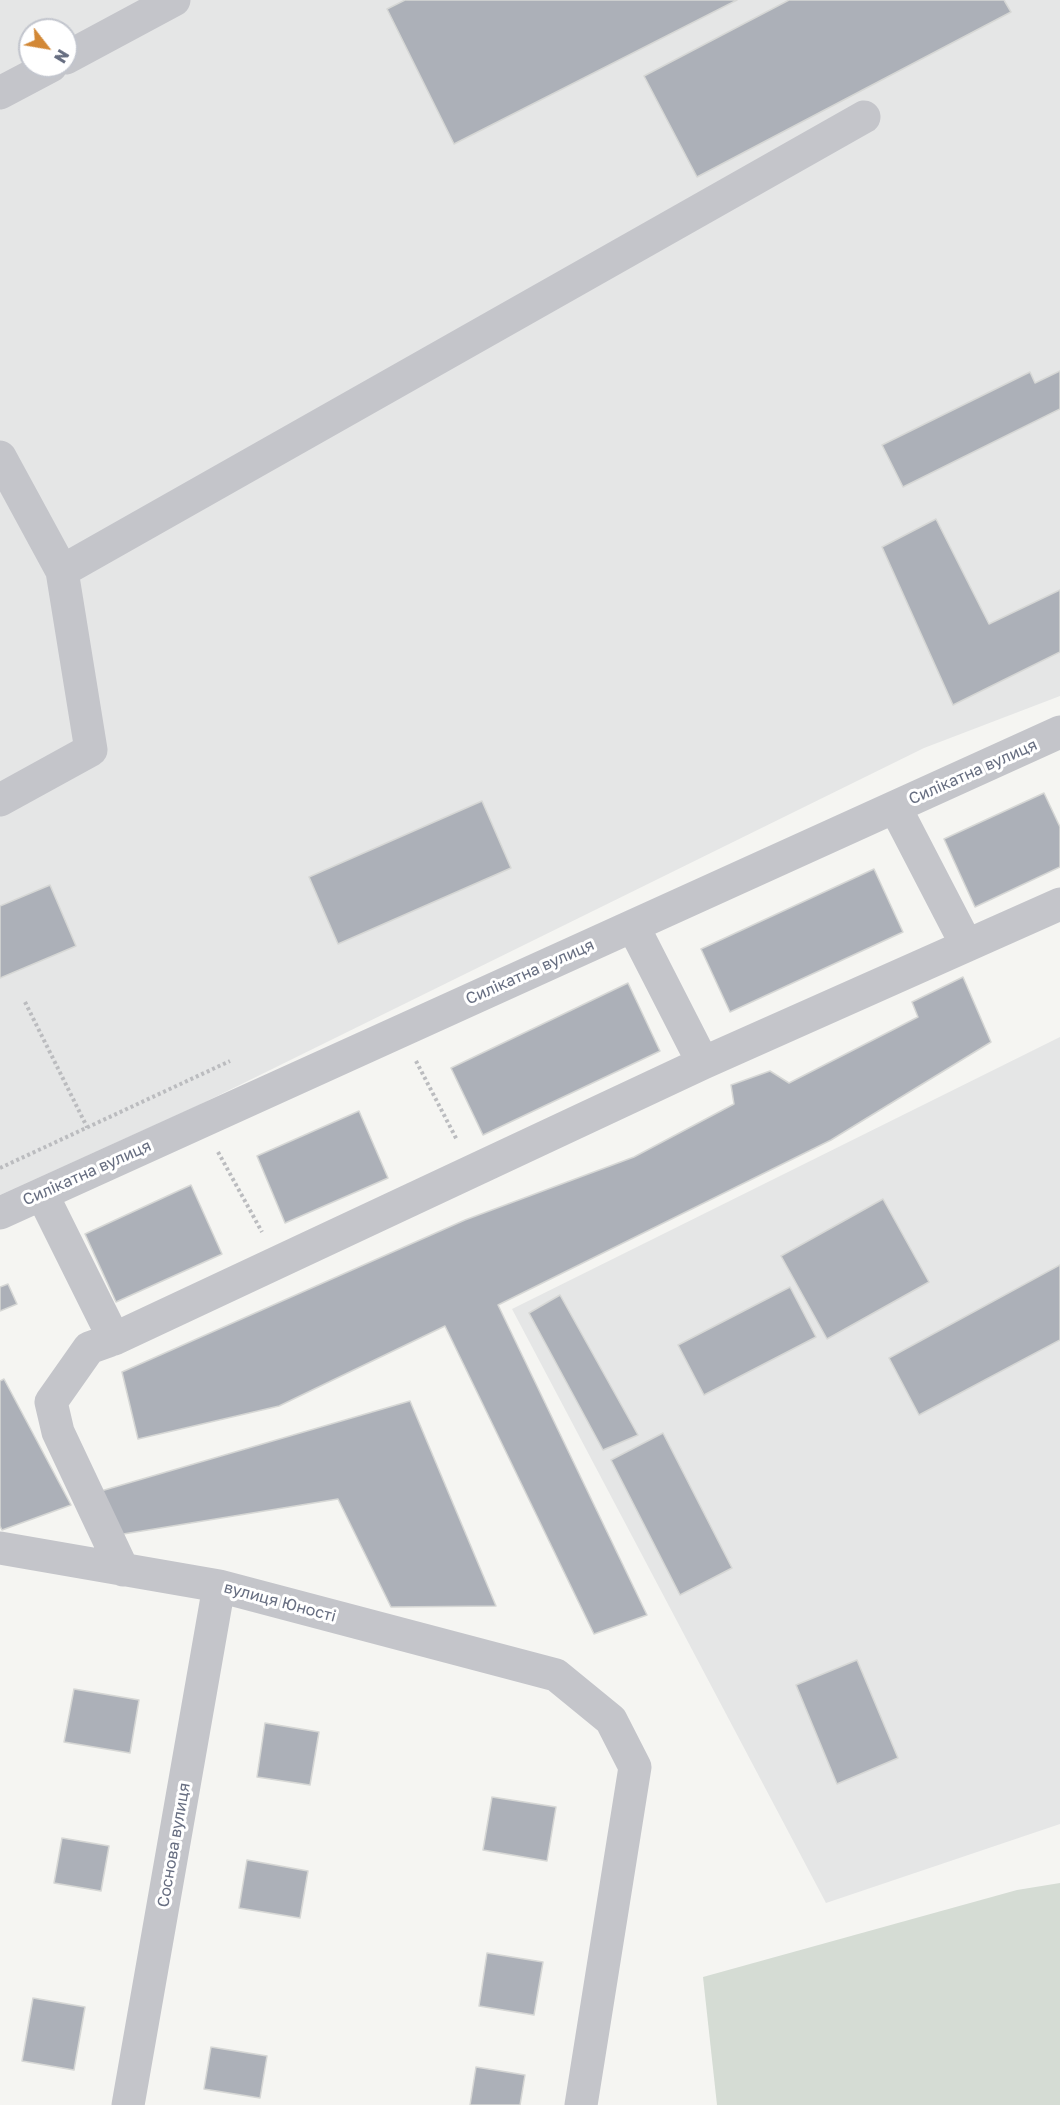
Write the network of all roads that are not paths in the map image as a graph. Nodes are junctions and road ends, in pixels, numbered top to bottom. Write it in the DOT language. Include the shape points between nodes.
graph roads {
  1 [pos="174,0"];
  2 [pos="78,52"];
  3 [pos="28,78"];
  4 [pos="0,93"];
  5 [pos="864,117"];
  6 [pos="0,457"];
  7 [pos="62,571"];
  8 [pos="1060,732"];
  9 [pos="0,800"];
  10 [pos="894,807"];
  11 [pos="1060,904"];
  12 [pos="633,926"];
  13 [pos="966,944"];
  14 [pos="703,1063"];
  15 [pos="42,1194"];
  16 [pos="0,1213"];
  17 [pos="114,1339"];
  18 [pos="0,1548"];
  19 [pos="123,1570"];
  20 [pos="219,1586"];
  21 [pos="128,2105"];
  22 [pos="581,2105"];
  1 -- 2 [label="street"];
  3 -- 4 [label="street"];
  5 -- 7 [label="street"];
  6 -- 7 [label="street"];
  7 -- 9 [label="street" via="91,750"];
  8 -- 10 [label="street, Силікатна вулиця"];
  10 -- 12 [label="street, Силікатна вулиця"];
  10 -- 13 [label="street"];
  11 -- 13 [label="street"];
  12 -- 14 [label="street"];
  12 -- 15 [label="street, Силікатна вулиця"];
  13 -- 14 [label="street"];
  14 -- 17 [label="street"];
  15 -- 16 [label="street, Силікатна вулиця"];
  15 -- 17 [label="street"];
  17 -- 19 [label="street" via="88,1348 51,1402 58,1432"];
  18 -- 19 [label="street, вулиця Юності"];
  19 -- 20 [label="street, вулиця Юності"];
  20 -- 21 [label="street, Соснова вулиця"];
  20 -- 22 [label="street, вулиця Юності" via="556,1675 611,1720 635,1767"];
}
